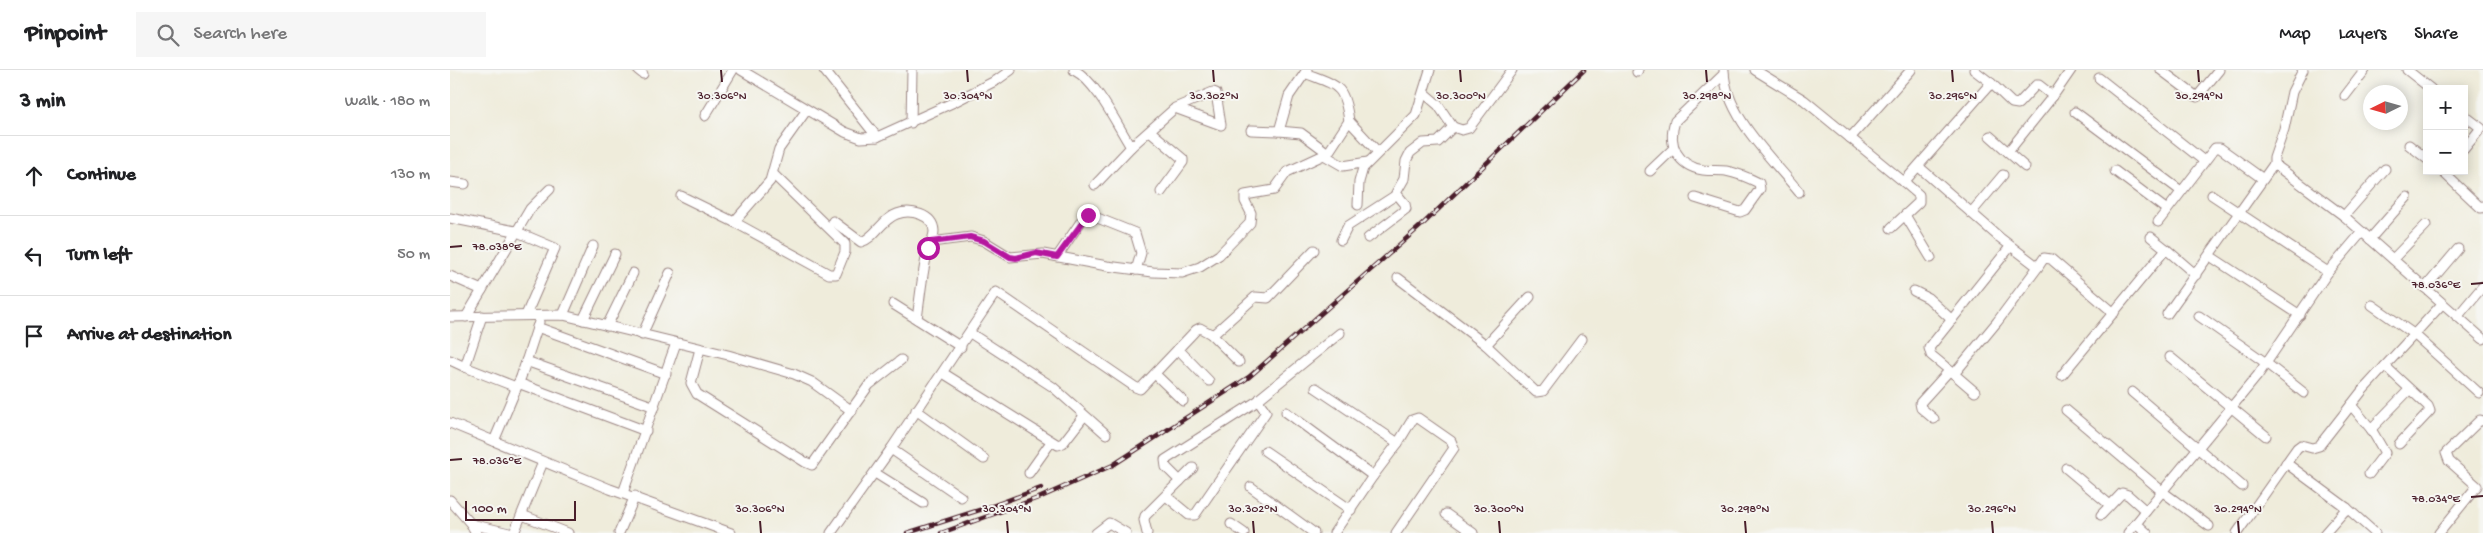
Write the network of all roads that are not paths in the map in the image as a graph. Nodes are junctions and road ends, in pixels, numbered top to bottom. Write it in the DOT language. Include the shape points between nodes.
graph roads {
  1 [pos="733,70"];
  2 [pos="741,70"];
  3 [pos="824,70"];
  4 [pos="912,70"];
  5 [pos="1011,70"];
  6 [pos="1430,70"];
  7 [pos="1512,70"];
  8 [pos="1755,70"];
  9 [pos="1911,70"];
  10 [pos="1974,70"];
  11 [pos="2071,70"];
  12 [pos="2161,70"];
  13 [pos="2218,70"];
  14 [pos="2303,70"];
  15 [pos="2365,70"];
  16 [pos="2407,70"];
  17 [pos="1078,71"];
  18 [pos="1306,71"];
  19 [pos="1724,72"];
  20 [pos="2099,78"];
  21 [pos="1991,83"];
  22 [pos="2426,85"];
  23 [pos="1424,93"];
  24 [pos="2053,96"];
  25 [pos="2345,96"];
  26 [pos="1175,108"];
  27 [pos="806,111"];
  28 [pos="2075,112"];
  29 [pos="705,116"];
  30 [pos="2468,118"];
  31 [pos="1349,121"];
  32 [pos="911,123"];
  33 [pos="2482,127"];
  34 [pos="1453,128"];
  35 [pos="1251,130"];
  36 [pos="1150,131"];
  37 [pos="1279,131"];
  38 [pos="1990,136"];
  39 [pos="877,137"];
  40 [pos="1850,138"];
  41 [pos="2468,144"];
  42 [pos="2409,145"];
  43 [pos="1131,147"];
  44 [pos="1673,149"];
  45 [pos="1378,152"];
  46 [pos="2008,152"];
  47 [pos="1326,154"];
  48 [pos="2423,157"];
  49 [pos="2204,160"];
  50 [pos="1368,162"];
  51 [pos="2274,164"];
  52 [pos="1919,167"];
  53 [pos="2025,167"];
  54 [pos="2385,169"];
  55 [pos="1650,171"];
  56 [pos="2115,171"];
  57 [pos="773,174"];
  58 [pos="2003,175"];
  59 [pos="2447,175"];
  60 [pos="2264,179"];
  61 [pos="450,182"];
  62 [pos="1904,182"];
  63 [pos="465,184"];
  64 [pos="1095,186"];
  65 [pos="550,189"];
  66 [pos="2181,191"];
  67 [pos="1161,192"];
  68 [pos="1799,192"];
  69 [pos="1396,195"];
  70 [pos="2212,195"];
  71 [pos="681,196"];
  72 [pos="2408,197"];
  73 [pos="1695,198"];
  74 [pos="1358,205"];
  75 [pos="2482,208"];
  76 [pos="2167,210"];
  77 [pos="1971,213"];
  78 [pos="2240,213"];
  79 [pos="1905,215"];
  80 [pos="2344,216"];
  81 [pos="450,218"];
  82 [pos="734,222"];
  83 [pos="833,222"];
  84 [pos="2158,222"];
  85 [pos="2426,225"];
  86 [pos="1891,228"];
  87 [pos="515,231"];
  88 [pos="2362,232"];
  89 [pos="2151,237"];
  90 [pos="1368,238"];
  91 [pos="2370,239"];
  92 [pos="1341,240"];
  93 [pos="931,242"];
  94 [pos="593,246"];
  95 [pos="2010,247"];
  96 [pos="2166,249"];
  97 [pos="2458,249"];
  98 [pos="1314,250"];
  99 [pos="615,254"];
  100 [pos="2210,256"];
  101 [pos="1057,257"];
  102 [pos="1931,258"];
  103 [pos="2393,259"];
  104 [pos="2038,267"];
  105 [pos="1136,270"];
  106 [pos="2328,272"];
  107 [pos="633,273"];
  108 [pos="670,273"];
  109 [pos="2196,275"];
  110 [pos="450,276"];
  111 [pos="1398,278"];
  112 [pos="2483,286"];
  113 [pos="2425,288"];
  114 [pos="482,290"];
  115 [pos="1914,291"];
  116 [pos="1530,297"];
  117 [pos="893,304"];
  118 [pos="2442,304"];
  119 [pos="2372,305"];
  120 [pos="2114,313"];
  121 [pos="2167,314"];
  122 [pos="526,315"];
  123 [pos="541,315"];
  124 [pos="563,315"];
  125 [pos="2300,315"];
  126 [pos="482,316"];
  127 [pos="2200,316"];
  128 [pos="450,317"];
  129 [pos="466,317"];
  130 [pos="2457,317"];
  131 [pos="917,319"];
  132 [pos="583,320"];
  133 [pos="1952,320"];
  134 [pos="606,326"];
  135 [pos="537,327"];
  136 [pos="970,333"];
  137 [pos="1340,333"];
  138 [pos="1211,334"];
  139 [pos="642,335"];
  140 [pos="2415,335"];
  141 [pos="2483,339"];
  142 [pos="1582,340"];
  143 [pos="676,343"];
  144 [pos="1486,345"];
  145 [pos="961,347"];
  146 [pos="700,349"];
  147 [pos="1178,350"];
  148 [pos="2170,357"];
  149 [pos="450,360"];
  150 [pos="901,360"];
  151 [pos="526,361"];
  152 [pos="1239,362"];
  153 [pos="2266,363"];
  154 [pos="2385,366"];
  155 [pos="465,367"];
  156 [pos="1951,372"];
  157 [pos="666,374"];
  158 [pos="943,374"];
  159 [pos="1156,374"];
  160 [pos="2062,375"];
  161 [pos="1209,381"];
  162 [pos="517,385"];
  163 [pos="1316,388"];
  164 [pos="2409,390"];
  165 [pos="1975,392"];
  166 [pos="2132,392"];
  167 [pos="2304,393"];
  168 [pos="2479,393"];
  169 [pos="1259,400"];
  170 [pos="1183,401"];
  171 [pos="2351,405"];
  172 [pos="654,408"];
  173 [pos="2231,408"];
  174 [pos="916,410"];
  175 [pos="2066,410"];
  176 [pos="852,411"];
  177 [pos="1286,412"];
  178 [pos="1084,416"];
  179 [pos="1934,419"];
  180 [pos="2483,421"];
  181 [pos="450,422"];
  182 [pos="2371,429"];
  183 [pos="646,431"];
  184 [pos="1106,434"];
  185 [pos="2266,436"];
  186 [pos="494,441"];
  187 [pos="1051,442"];
  188 [pos="1398,443"];
  189 [pos="2399,444"];
  190 [pos="892,449"];
  191 [pos="2199,449"];
  192 [pos="1265,452"];
  193 [pos="984,459"];
  194 [pos="543,462"];
  195 [pos="2286,463"];
  196 [pos="1193,468"];
  197 [pos="2066,468"];
  198 [pos="875,473"];
  199 [pos="1029,473"];
  200 [pos="2369,474"];
  201 [pos="1373,476"];
  202 [pos="1180,481"];
  203 [pos="2242,486"];
  204 [pos="1251,487"];
  205 [pos="2480,489"];
  206 [pos="2163,492"];
  207 [pos="623,493"];
  208 [pos="635,496"];
  209 [pos="1166,496"];
  210 [pos="961,497"];
  211 [pos="450,500"];
  212 [pos="923,503"];
  213 [pos="2110,505"];
  214 [pos="2348,508"];
  215 [pos="1351,510"];
  216 [pos="2146,511"];
  217 [pos="522,514"];
  218 [pos="1446,514"];
  219 [pos="2101,515"];
  220 [pos="2136,523"];
  221 [pos="1231,524"];
  222 [pos="2209,526"];
  223 [pos="474,530"];
  224 [pos="1148,532"];
  225 [pos="2441,532"];
  226 [pos="509,533"];
  227 [pos="514,533"];
  228 [pos="568,533"];
  229 [pos="619,533"];
  230 [pos="731,533"];
  231 [pos="831,533"];
  232 [pos="1096,533"];
  233 [pos="1126,533"];
  234 [pos="1244,533"];
  235 [pos="1314,533"];
  236 [pos="1334,533"];
  237 [pos="1396,533"];
  238 [pos="1473,533"];
  239 [pos="2128,533"];
  240 [pos="2147,533"];
  241 [pos="2237,533"];
  242 [pos="2325,533"];
  243 [pos="2376,533"];
  1 -- 29 [label="street"];
  2 -- 27 [label="street"];
  3 -- 39 [label="street"];
  4 -- 32 [label="street"];
  5 -- 32 [label="street"];
  6 -- 23 [label="street"];
  7 -- 34 [label="street" via="1469,128"];
  8 -- 40 [label="street" via="1804,100"];
  9 -- 40 [label="street"];
  10 -- 21 [label="street"];
  11 -- 24 [label="street"];
  12 -- 13 [label="street" via="2197,97"];
  14 -- 51 [label="street" via="2292,92"];
  15 -- 25 [label="street"];
  16 -- 22 [label="street"];
  17 -- 43 [label="street" via="1092,86"];
  18 -- 31 [label="street" via="1341,90"];
  18 -- 37 [label="street" via="1289,96"];
  19 -- 44 [label="street" via="1675,121"];
  19 -- 68 [label="street" via="1727,92 1736,112"];
  20 -- 49 [label="street"];
  21 -- 24 [label="street" via="2014,105 2021,103 2039,84"];
  21 -- 52 [label="street"];
  23 -- 34 [label="street" via="1438,105"];
  23 -- 45 [label="street" via="1416,114"];
  24 -- 46 [label="street"];
  26 -- 26 [label="street" via="1214,91 1221,125 1218,126"];
  26 -- 36 [label="street"];
  27 -- 39 [label="street" via="853,136"];
  27 -- 57 [label="street" via="779,149"];
  28 -- 66 [label="street"];
  30 -- 33 [label="street"];
  31 -- 45 [label="street"];
  31 -- 47 [label="street"];
  32 -- 39 [label="street"];
  33 -- 41 [label="street"];
  34 -- 69 [label="street" via="1438,142 1423,143 1410,153 1404,179"];
  35 -- 37 [label="street"];
  36 -- 43 [label="street"];
  36 -- 67 [label="street" via="1183,159"];
  37 -- 47 [label="street" via="1301,133"];
  38 -- 46 [label="street"];
  40 -- 62 [label="street"];
  42 -- 48 [label="street"];
  43 -- 64 [label="street"];
  44 -- 55 [label="street"];
  44 -- 73 [label="street" via="1691,166 1731,172 1760,186 1745,210 1740,212"];
  45 -- 50 [label="street"];
  46 -- 53 [label="street"];
  47 -- 50 [label="street" via="1348,167"];
  47 -- 105 [label="street" via="1287,172 1274,190 1245,195 1244,201 1251,213 1250,223 1227,249 1210,261 1182,272"];
  49 -- 60 [label="street" via="2215,148 2220,148"];
  49 -- 66 [label="street"];
  50 -- 74 [label="street" via="1360,175"];
  51 -- 60 [label="street"];
  51 -- 80 [label="street"];
  52 -- 62 [label="street"];
  52 -- 77 [label="street"];
  54 -- 80 [label="street"];
  56 -- 76 [label="street"];
  57 -- 82 [label="street"];
  57 -- 82 [label="street" via="845,244 846,252 836,274 829,274"];
  58 -- 77 [label="street"];
  59 -- 75 [label="street"];
  60 -- 78 [label="street"];
  61 -- 63 [label="street"];
  62 -- 79 [label="street" via="1920,197"];
  65 -- 87 [label="street" via="530,208"];
  66 -- 76 [label="street"];
  69 -- 90 [label="street" via="1406,209"];
  69 -- 92 [label="street" via="1348,226"];
  70 -- 78 [label="street"];
  71 -- 82 [label="street"];
  72 -- 91 [label="street"];
  76 -- 84 [label="street"];
  77 -- 95 [label="street"];
  78 -- 100 [label="street"];
  78 -- 106 [label="street"];
  79 -- 86 [label="street"];
  79 -- 102 [label="street"];
  80 -- 88 [label="street"];
  81 -- 87 [label="street"];
  83 -- 93 [label="street" via="862,242 884,221 898,213 913,211 924,216 933,227"];
  85 -- 103 [label="street"];
  87 -- 114 [label="street"];
  87 -- 122 [label="street" via="555,248"];
  88 -- 91 [label="street"];
  88 -- 106 [label="street"];
  89 -- 96 [label="street"];
  91 -- 103 [label="street"];
  93 -- 101 [label="street" via="970,237 984,241 1010,257 1036,253"];
  93 -- 131 [label="street" via="926,254"];
  94 -- 124 [label="street"];
  95 -- 104 [label="street"];
  95 -- 133 [label="street"];
  96 -- 109 [label="street"];
  96 -- 120 [label="street"];
  97 -- 113 [label="street"];
  98 -- 138 [label="street" via="1268,298 1255,297"];
  99 -- 132 [label="street"];
  100 -- 109 [label="street"];
  100 -- 125 [label="street"];
  101 -- 105 [label="street"];
  101 -- 105 [label="street" via="1084,217 1090,215 1135,233 1141,253"];
  103 -- 113 [label="street"];
  104 -- 120 [label="street" via="2044,258 2050,259"];
  104 -- 156 [label="street" via="1998,322"];
  106 -- 125 [label="street"];
  107 -- 134 [label="street"];
  108 -- 139 [label="street"];
  109 -- 121 [label="street"];
  110 -- 114 [label="street"];
  111 -- 144 [label="street"];
  112 -- 130 [label="street"];
  113 -- 118 [label="street"];
  114 -- 129 [label="street"];
  115 -- 133 [label="street" via="1928,298"];
  116 -- 144 [label="street"];
  117 -- 131 [label="street"];
  118 -- 130 [label="street"];
  118 -- 140 [label="street"];
  119 -- 140 [label="street"];
  120 -- 160 [label="street"];
  122 -- 123 [label="street"];
  122 -- 126 [label="street"];
  123 -- 124 [label="street"];
  123 -- 135 [label="street"];
  124 -- 132 [label="street"];
  125 -- 153 [label="street"];
  126 -- 129 [label="street"];
  126 -- 155 [label="street"];
  127 -- 153 [label="street"];
  128 -- 129 [label="street"];
  130 -- 141 [label="street"];
  131 -- 145 [label="street"];
  132 -- 134 [label="street"];
  133 -- 156 [label="street" via="1928,350"];
  134 -- 139 [label="street"];
  135 -- 151 [label="street"];
  135 -- 157 [label="street"];
  136 -- 145 [label="street"];
  136 -- 159 [label="street" via="996,292 1135,387 1140,389"];
  136 -- 178 [label="street" via="1048,384"];
  137 -- 169 [label="street"];
  138 -- 147 [label="street" via="1198,328"];
  138 -- 152 [label="street"];
  139 -- 143 [label="street"];
  140 -- 154 [label="street"];
  140 -- 168 [label="street"];
  142 -- 144 [label="street" via="1541,393 1536,392"];
  143 -- 146 [label="street"];
  143 -- 157 [label="street"];
  145 -- 158 [label="street"];
  146 -- 176 [label="street" via="803,377"];
  146 -- 176 [label="street" via="691,383 697,394 809,465 816,463"];
  147 -- 159 [label="street"];
  147 -- 161 [label="street"];
  148 -- 173 [label="street"];
  149 -- 155 [label="street"];
  150 -- 176 [label="street" via="874,381"];
  151 -- 162 [label="street"];
  151 -- 172 [label="street"];
  153 -- 167 [label="street"];
  153 -- 173 [label="street"];
  154 -- 164 [label="street"];
  154 -- 171 [label="street"];
  155 -- 162 [label="street"];
  156 -- 165 [label="street"];
  156 -- 179 [label="street" via="1920,403 1921,408"];
  157 -- 172 [label="street"];
  158 -- 174 [label="street"];
  158 -- 187 [label="street"];
  159 -- 170 [label="street"];
  162 -- 183 [label="street"];
  162 -- 186 [label="street"];
  163 -- 188 [label="street"];
  164 -- 182 [label="street"];
  164 -- 189 [label="street" via="2430,411"];
  166 -- 191 [label="street"];
  169 -- 202 [label="street" via="1165,460 1166,467"];
  169 -- 209 [label="street" via="1266,412 1195,515 1189,515"];
  171 -- 182 [label="street"];
  171 -- 195 [label="street" via="2319,446 2299,446"];
  172 -- 183 [label="street"];
  173 -- 185 [label="street"];
  173 -- 191 [label="street"];
  174 -- 190 [label="street"];
  174 -- 193 [label="street"];
  175 -- 206 [label="street"];
  177 -- 201 [label="street"];
  178 -- 184 [label="street"];
  178 -- 187 [label="street" via="1063,443"];
  180 -- 205 [label="street" via="2473,424 2446,456"];
  181 -- 186 [label="street"];
  182 -- 200 [label="street" via="2385,453"];
  183 -- 207 [label="street"];
  186 -- 194 [label="street"];
  187 -- 199 [label="street"];
  188 -- 201 [label="street"];
  188 -- 237 [label="street" via="1412,420 1418,418 1451,441 1454,448"];
  190 -- 198 [label="street"];
  190 -- 210 [label="street"];
  191 -- 203 [label="street"];
  191 -- 206 [label="street"];
  192 -- 215 [label="street"];
  194 -- 207 [label="street"];
  194 -- 217 [label="street"];
  195 -- 214 [label="street"];
  195 -- 241 [label="street"];
  196 -- 202 [label="street"];
  197 -- 213 [label="street"];
  198 -- 212 [label="street"];
  198 -- 231 [label="street"];
  201 -- 215 [label="street"];
  202 -- 209 [label="street"];
  204 -- 235 [label="street"];
  205 -- 225 [label="street"];
  206 -- 216 [label="street"];
  206 -- 222 [label="street"];
  207 -- 208 [label="street"];
  208 -- 229 [label="street"];
  208 -- 230 [label="street"];
  209 -- 224 [label="street" via="1145,516"];
  211 -- 223 [label="street"];
  213 -- 216 [label="street" via="2118,495 2125,493"];
  213 -- 219 [label="street"];
  214 -- 242 [label="street"];
  214 -- 243 [label="street"];
  215 -- 236 [label="street"];
  216 -- 220 [label="street"];
  217 -- 227 [label="street"];
  217 -- 228 [label="street"];
  218 -- 238 [label="street"];
  220 -- 239 [label="street"];
  220 -- 240 [label="street"];
  221 -- 234 [label="street"];
  223 -- 226 [label="street"];
  232 -- 233 [label="street" via="1109,523"];
}
